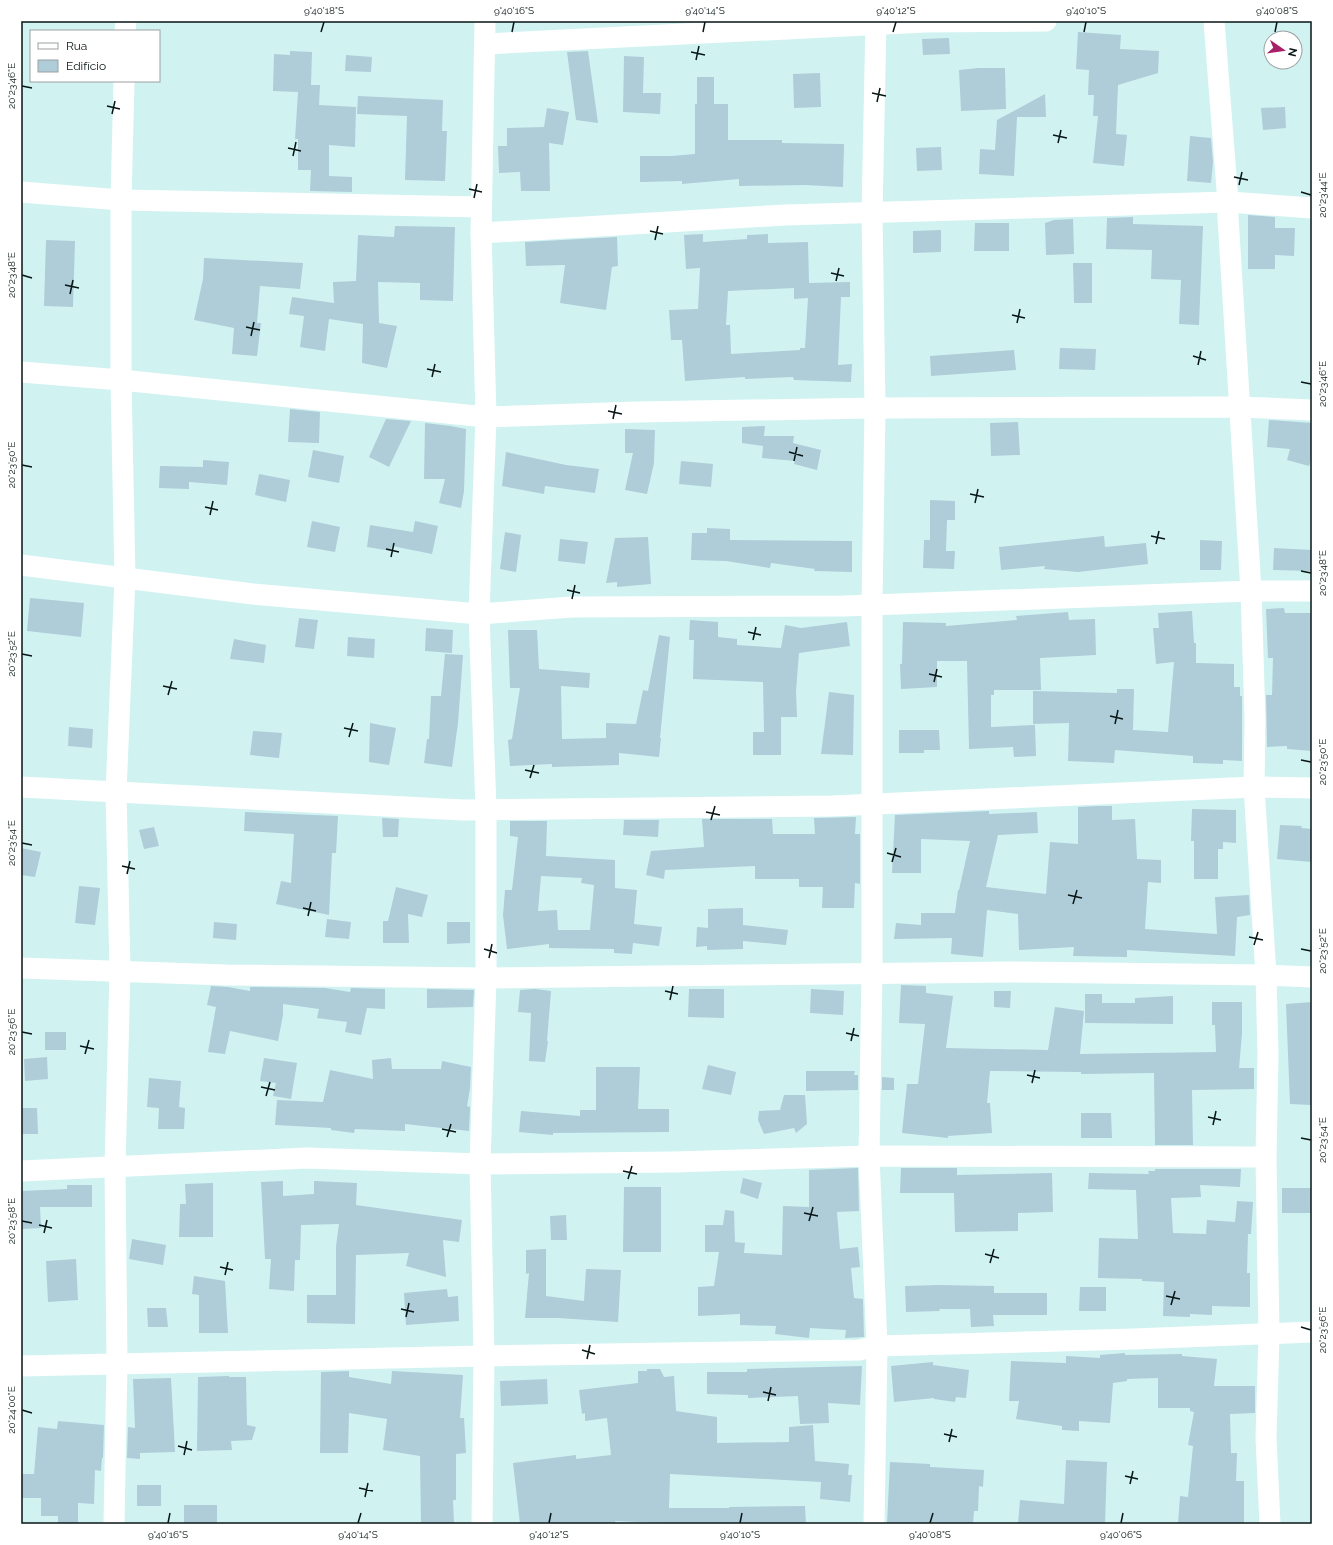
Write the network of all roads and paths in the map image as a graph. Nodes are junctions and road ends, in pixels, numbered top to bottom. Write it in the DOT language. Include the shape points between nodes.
graph roads {
  1 [pos="485,21"];
  2 [pos="1046,21"];
  3 [pos="1214,21"];
  4 [pos="876,23"];
  5 [pos="485,44"];
  6 [pos="124,82"];
  7 [pos="21,192"];
  8 [pos="121,200"];
  9 [pos="1228,202"];
  10 [pos="481,207"];
  11 [pos="1312,208"];
  12 [pos="872,213"];
  13 [pos="481,233"];
  14 [pos="21,372"];
  15 [pos="120,380"];
  16 [pos="1239,407"];
  17 [pos="875,408"];
  18 [pos="1312,410"];
  19 [pos="486,417"];
  20 [pos="21,565"];
  21 [pos="125,578"];
  22 [pos="1251,590"];
  23 [pos="1312,591"];
  24 [pos="872,605"];
  25 [pos="479,614"];
  26 [pos="21,787"];
  27 [pos="1254,787"];
  28 [pos="1312,788"];
  29 [pos="116,792"];
  30 [pos="871,804"];
  31 [pos="486,809"];
  32 [pos="21,968"];
  33 [pos="120,971"];
  34 [pos="872,973"];
  35 [pos="1266,975"];
  36 [pos="1312,977"];
  37 [pos="486,978"];
  38 [pos="869,1156"];
  39 [pos="1266,1156"];
  40 [pos="480,1164"];
  41 [pos="115,1167"];
  42 [pos="21,1171"];
  43 [pos="1312,1332"];
  44 [pos="1269,1335"];
  45 [pos="877,1346"];
  46 [pos="484,1356"];
  47 [pos="117,1364"];
  48 [pos="21,1366"];
  49 [pos="114,1524"];
  50 [pos="482,1524"];
  51 [pos="874,1524"];
  52 [pos="1270,1524"];
  1 -- 5 [label="street"];
  2 -- 4 [label="street"];
  3 -- 9 [label="street"];
  4 -- 5 [label="street"];
  4 -- 12 [label="street"];
  5 -- 10 [label="street"];
  6 -- 8 [label="street"];
  7 -- 8 [label="street"];
  8 -- 10 [label="street"];
  8 -- 15 [label="street"];
  9 -- 11 [label="street"];
  9 -- 12 [label="street"];
  9 -- 16 [label="street"];
  10 -- 13 [label="street"];
  12 -- 13 [label="street"];
  12 -- 17 [label="street"];
  13 -- 19 [label="street"];
  14 -- 15 [label="street"];
  15 -- 19 [label="street"];
  15 -- 21 [label="street"];
  16 -- 17 [label="street"];
  16 -- 18 [label="street"];
  16 -- 22 [label="street"];
  17 -- 19 [label="street"];
  17 -- 24 [label="street"];
  19 -- 25 [label="street"];
  20 -- 21 [label="street"];
  21 -- 25 [label="street" via="253,594"];
  21 -- 29 [label="street"];
  22 -- 23 [label="street"];
  22 -- 24 [label="street"];
  22 -- 27 [label="street" via="1255,719"];
  24 -- 25 [label="street" via="572,608"];
  24 -- 30 [label="street"];
  25 -- 31 [label="street"];
  26 -- 29 [label="street"];
  27 -- 28 [label="street"];
  27 -- 30 [label="street"];
  27 -- 35 [label="street"];
  29 -- 31 [label="street" via="463,810"];
  29 -- 33 [label="street"];
  30 -- 31 [label="street"];
  30 -- 34 [label="street"];
  31 -- 37 [label="street"];
  32 -- 33 [label="street"];
  33 -- 37 [label="street"];
  33 -- 41 [label="street"];
  34 -- 35 [label="street"];
  34 -- 37 [label="street"];
  34 -- 38 [label="street"];
  35 -- 36 [label="street"];
  35 -- 39 [label="street"];
  37 -- 40 [label="street"];
  38 -- 39 [label="street"];
  38 -- 40 [label="street"];
  38 -- 45 [label="street"];
  39 -- 44 [label="street"];
  40 -- 41 [label="street" via="307,1158"];
  40 -- 46 [label="street"];
  41 -- 42 [label="street"];
  41 -- 47 [label="street"];
  43 -- 44 [label="street"];
  44 -- 45 [label="street"];
  44 -- 52 [label="street" via="1266,1438"];
  45 -- 46 [label="street" via="859,1350"];
  45 -- 51 [label="street"];
  46 -- 47 [label="street"];
  46 -- 50 [label="street"];
  47 -- 48 [label="street"];
  47 -- 49 [label="street"];
}
